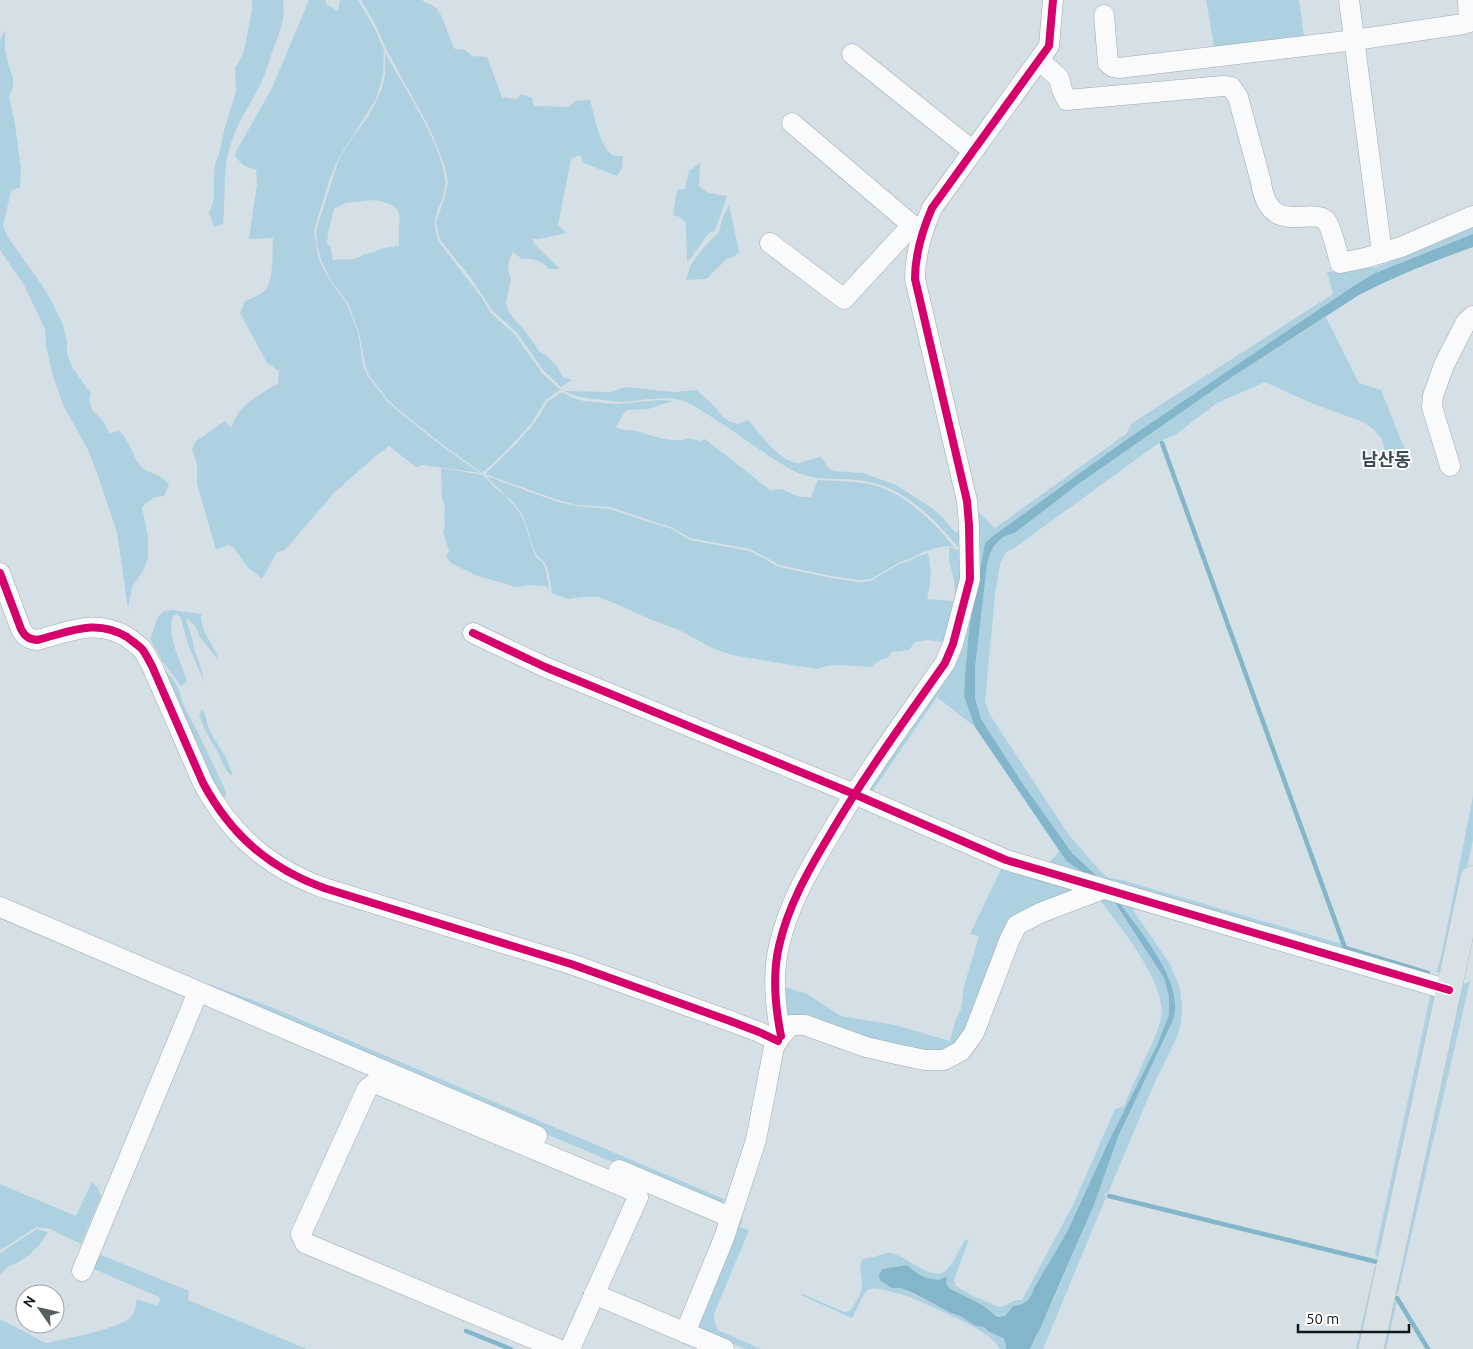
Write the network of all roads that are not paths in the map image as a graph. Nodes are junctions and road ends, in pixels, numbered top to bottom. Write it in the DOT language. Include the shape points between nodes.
graph roads {
  1 [pos="1053,0"];
  2 [pos="1349,0"];
  3 [pos="1468,0"];
  4 [pos="1104,15"];
  5 [pos="1354,40"];
  6 [pos="852,54"];
  7 [pos="1039,60"];
  8 [pos="792,123"];
  9 [pos="973,151"];
  10 [pos="1473,216"];
  11 [pos="918,226"];
  12 [pos="770,243"];
  13 [pos="1382,253"];
  14 [pos="1473,316"];
  15 [pos="1450,466"];
  16 [pos="0,573"];
  17 [pos="473,633"];
  18 [pos="854,794"];
  19 [pos="1473,878"];
  20 [pos="1103,889"];
  21 [pos="0,907"];
  22 [pos="1449,990"];
  23 [pos="198,992"];
  24 [pos="779,1039"];
  25 [pos="730,1217"];
  26 [pos="82,1271"];
  27 [pos="594,1294"];
  28 [pos="685,1333"];
  29 [pos="558,1349"];
  30 [pos="570,1349"];
  31 [pos="724,1349"];
  32 [pos="1371,1349"];
  1 -- 7 [label="street" via="1050,46"];
  2 -- 5 [label="street"];
  3 -- 5 [label="street" via="1469,22"];
  4 -- 5 [label="street" via="1108,63 1119,68"];
  5 -- 13 [label="street"];
  6 -- 9 [label="street"];
  7 -- 9 [label="street"];
  7 -- 13 [label="street" via="1059,78 1068,100 1231,87 1238,97 1263,192 1276,214 1291,218 1320,217 1327,222 1340,263"];
  8 -- 11 [label="street"];
  9 -- 11 [label="street"];
  10 -- 13 [label="street"];
  11 -- 12 [label="street" via="844,299"];
  11 -- 18 [label="street" via="915,279 967,500 970,579 953,644 944,663"];
  14 -- 15 [label="street" via="1466,322 1444,364 1432,407"];
  16 -- 24 [label="street" via="21,630 30,640 98,627 121,634 143,650 211,798 240,835 280,868 324,888 571,964"];
  17 -- 18 [label="street" via="554,670"];
  18 -- 20 [label="street" via="1006,860"];
  18 -- 24 [label="street" via="808,871 786,921 774,986"];
  19 -- 22 [label="main road"];
  20 -- 22 [label="street"];
  20 -- 24 [label="street" via="1017,925 974,1033 961,1051 944,1060 925,1060 866,1047 805,1025 791,1025"];
  21 -- 23 [label="street"];
  22 -- 32 [label="main road"];
  23 -- 25 [label="street"];
  23 -- 26 [label="street"];
  24 -- 25 [label="street" via="774,1047 756,1140"];
  25 -- 28 [label="street"];
  27 -- 28 [label="street"];
  27 -- 29 [label="street" via="638,1197 634,1191 375,1083 367,1089 301,1234 305,1243"];
  27 -- 30 [label="street"];
  28 -- 31 [label="street"];
}
